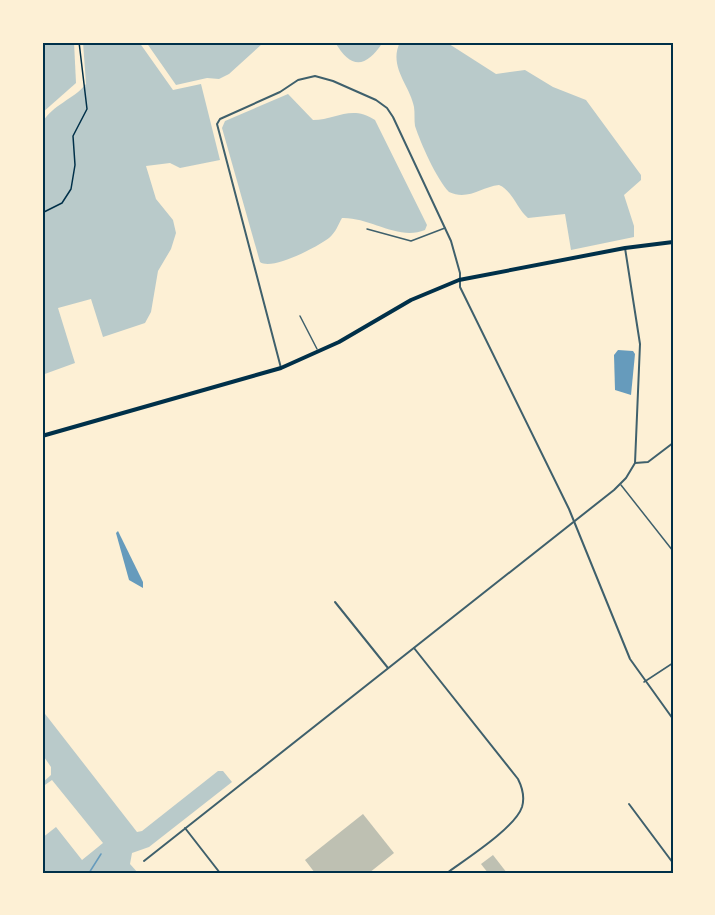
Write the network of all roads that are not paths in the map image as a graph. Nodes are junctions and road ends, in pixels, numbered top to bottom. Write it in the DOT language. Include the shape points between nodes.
graph roads {
  1 [pos="446,228"];
  2 [pos="367,229"];
  3 [pos="673,242"];
  4 [pos="625,248"];
  5 [pos="459,280"];
  6 [pos="300,316"];
  7 [pos="319,352"];
  8 [pos="281,368"];
  9 [pos="42,436"];
  10 [pos="673,443"];
  11 [pos="635,463"];
  12 [pos="620,485"];
  13 [pos="575,521"];
  14 [pos="673,551"];
  15 [pos="335,602"];
  16 [pos="414,648"];
  17 [pos="673,663"];
  18 [pos="387,668"];
  19 [pos="644,682"];
  20 [pos="673,719"];
  21 [pos="629,804"];
  22 [pos="185,828"];
  23 [pos="144,861"];
  24 [pos="673,863"];
  25 [pos="220,873"];
  26 [pos="447,873"];
  1 -- 2 [label="lane" via="411,241"];
  1 -- 5 [label="street"];
  1 -- 8 [label="street" via="387,108 378,101 321,77 306,78 220,119 216,126"];
  3 -- 4 [label="highway"];
  4 -- 5 [label="highway"];
  4 -- 11 [label="street" via="640,344"];
  5 -- 7 [label="highway" via="411,300"];
  5 -- 13 [label="street"];
  6 -- 7 [label="lane"];
  7 -- 8 [label="highway"];
  8 -- 9 [label="highway"];
  10 -- 11 [label="street" via="651,460"];
  11 -- 12 [label="street"];
  12 -- 13 [label="street"];
  12 -- 14 [label="lane"];
  13 -- 16 [label="street"];
  13 -- 19 [label="street" via="626,651"];
  15 -- 18 [label="street"];
  16 -- 18 [label="street"];
  16 -- 26 [label="street" via="518,779 523,793 522,806 514,819"];
  17 -- 19 [label="lane"];
  18 -- 22 [label="street"];
  19 -- 20 [label="street"];
  21 -- 24 [label="street"];
  22 -- 23 [label="street"];
  22 -- 25 [label="street"];
}
